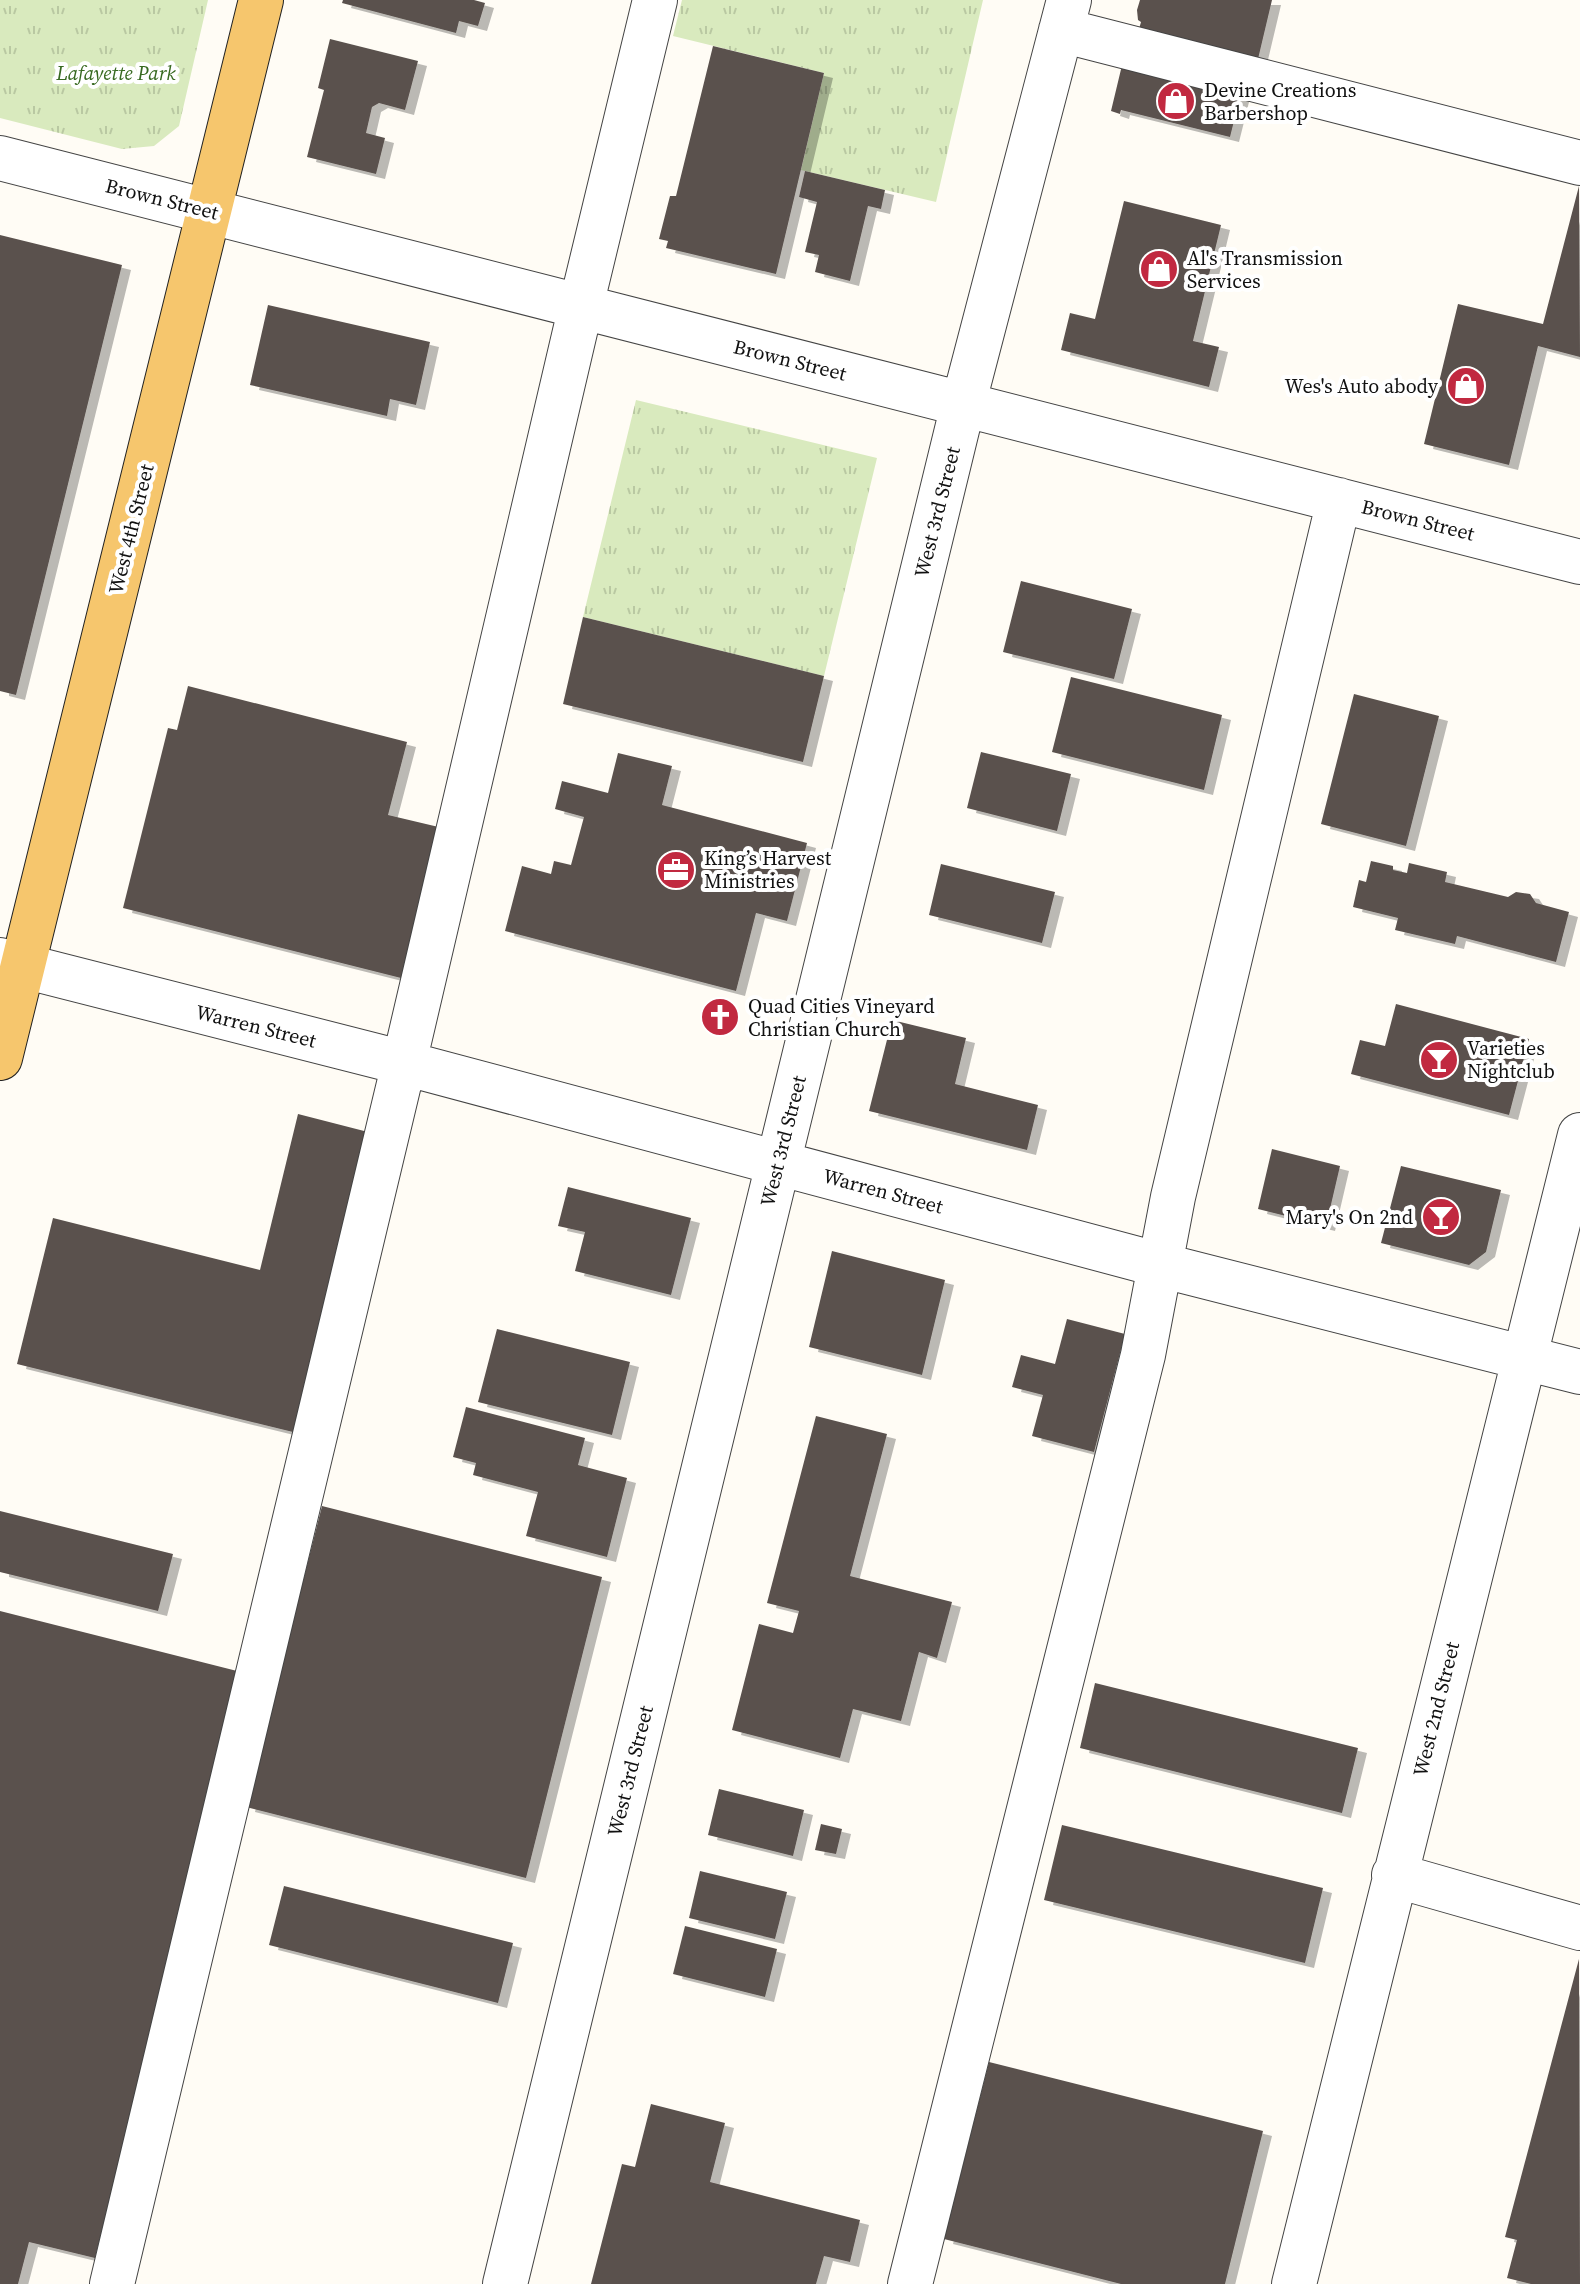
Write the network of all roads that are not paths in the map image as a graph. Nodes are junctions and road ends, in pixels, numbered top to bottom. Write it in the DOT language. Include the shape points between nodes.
graph roads {
  1 [pos="261,0"];
  2 [pos="655,0"];
  3 [pos="1065,15"];
  4 [pos="0,158"];
  5 [pos="1580,163"];
  6 [pos="211,212"];
  7 [pos="581,306"];
  8 [pos="963,405"];
  9 [pos="1339,500"];
  10 [pos="1580,562"];
  11 [pos="11,963"];
  12 [pos="0,1058"];
  13 [pos="404,1063"];
  14 [pos="1580,1135"];
  15 [pos="778,1163"];
  16 [pos="1160,1265"];
  17 [pos="1524,1358"];
  18 [pos="1580,1372"];
  19 [pos="1394,1875"];
  20 [pos="1580,1928"];
  21 [pos="112,2284"];
  22 [pos="505,2284"];
  23 [pos="910,2284"];
  24 [pos="1294,2284"];
  1 -- 6 [label="main road, West 4th Street"];
  2 -- 7 [label="street"];
  3 -- 5 [label="street"];
  3 -- 8 [label="street, West 3rd Street"];
  4 -- 6 [label="street, Brown Street"];
  6 -- 7 [label="street, Brown Street"];
  6 -- 11 [label="main road, West 4th Street"];
  7 -- 8 [label="street, Brown Street"];
  7 -- 13 [label="street"];
  8 -- 9 [label="street, Brown Street"];
  8 -- 15 [label="street, West 3rd Street"];
  9 -- 10 [label="street, Brown Street"];
  9 -- 16 [label="street"];
  11 -- 12 [label="main road, West 4th Street"];
  11 -- 13 [label="street, Warren Street"];
  13 -- 15 [label="street, Warren Street"];
  13 -- 21 [label="street"];
  14 -- 17 [label="street, West 2nd Street"];
  15 -- 16 [label="street, Warren Street"];
  15 -- 22 [label="street, West 3rd Street"];
  16 -- 17 [label="street, Warren Street"];
  16 -- 23 [label="street" via="1143,1355"];
  17 -- 18 [label="street, Warren Street"];
  17 -- 19 [label="street, West 2nd Street"];
  19 -- 20 [label="street"];
  19 -- 24 [label="street, West 2nd Street"];
}
